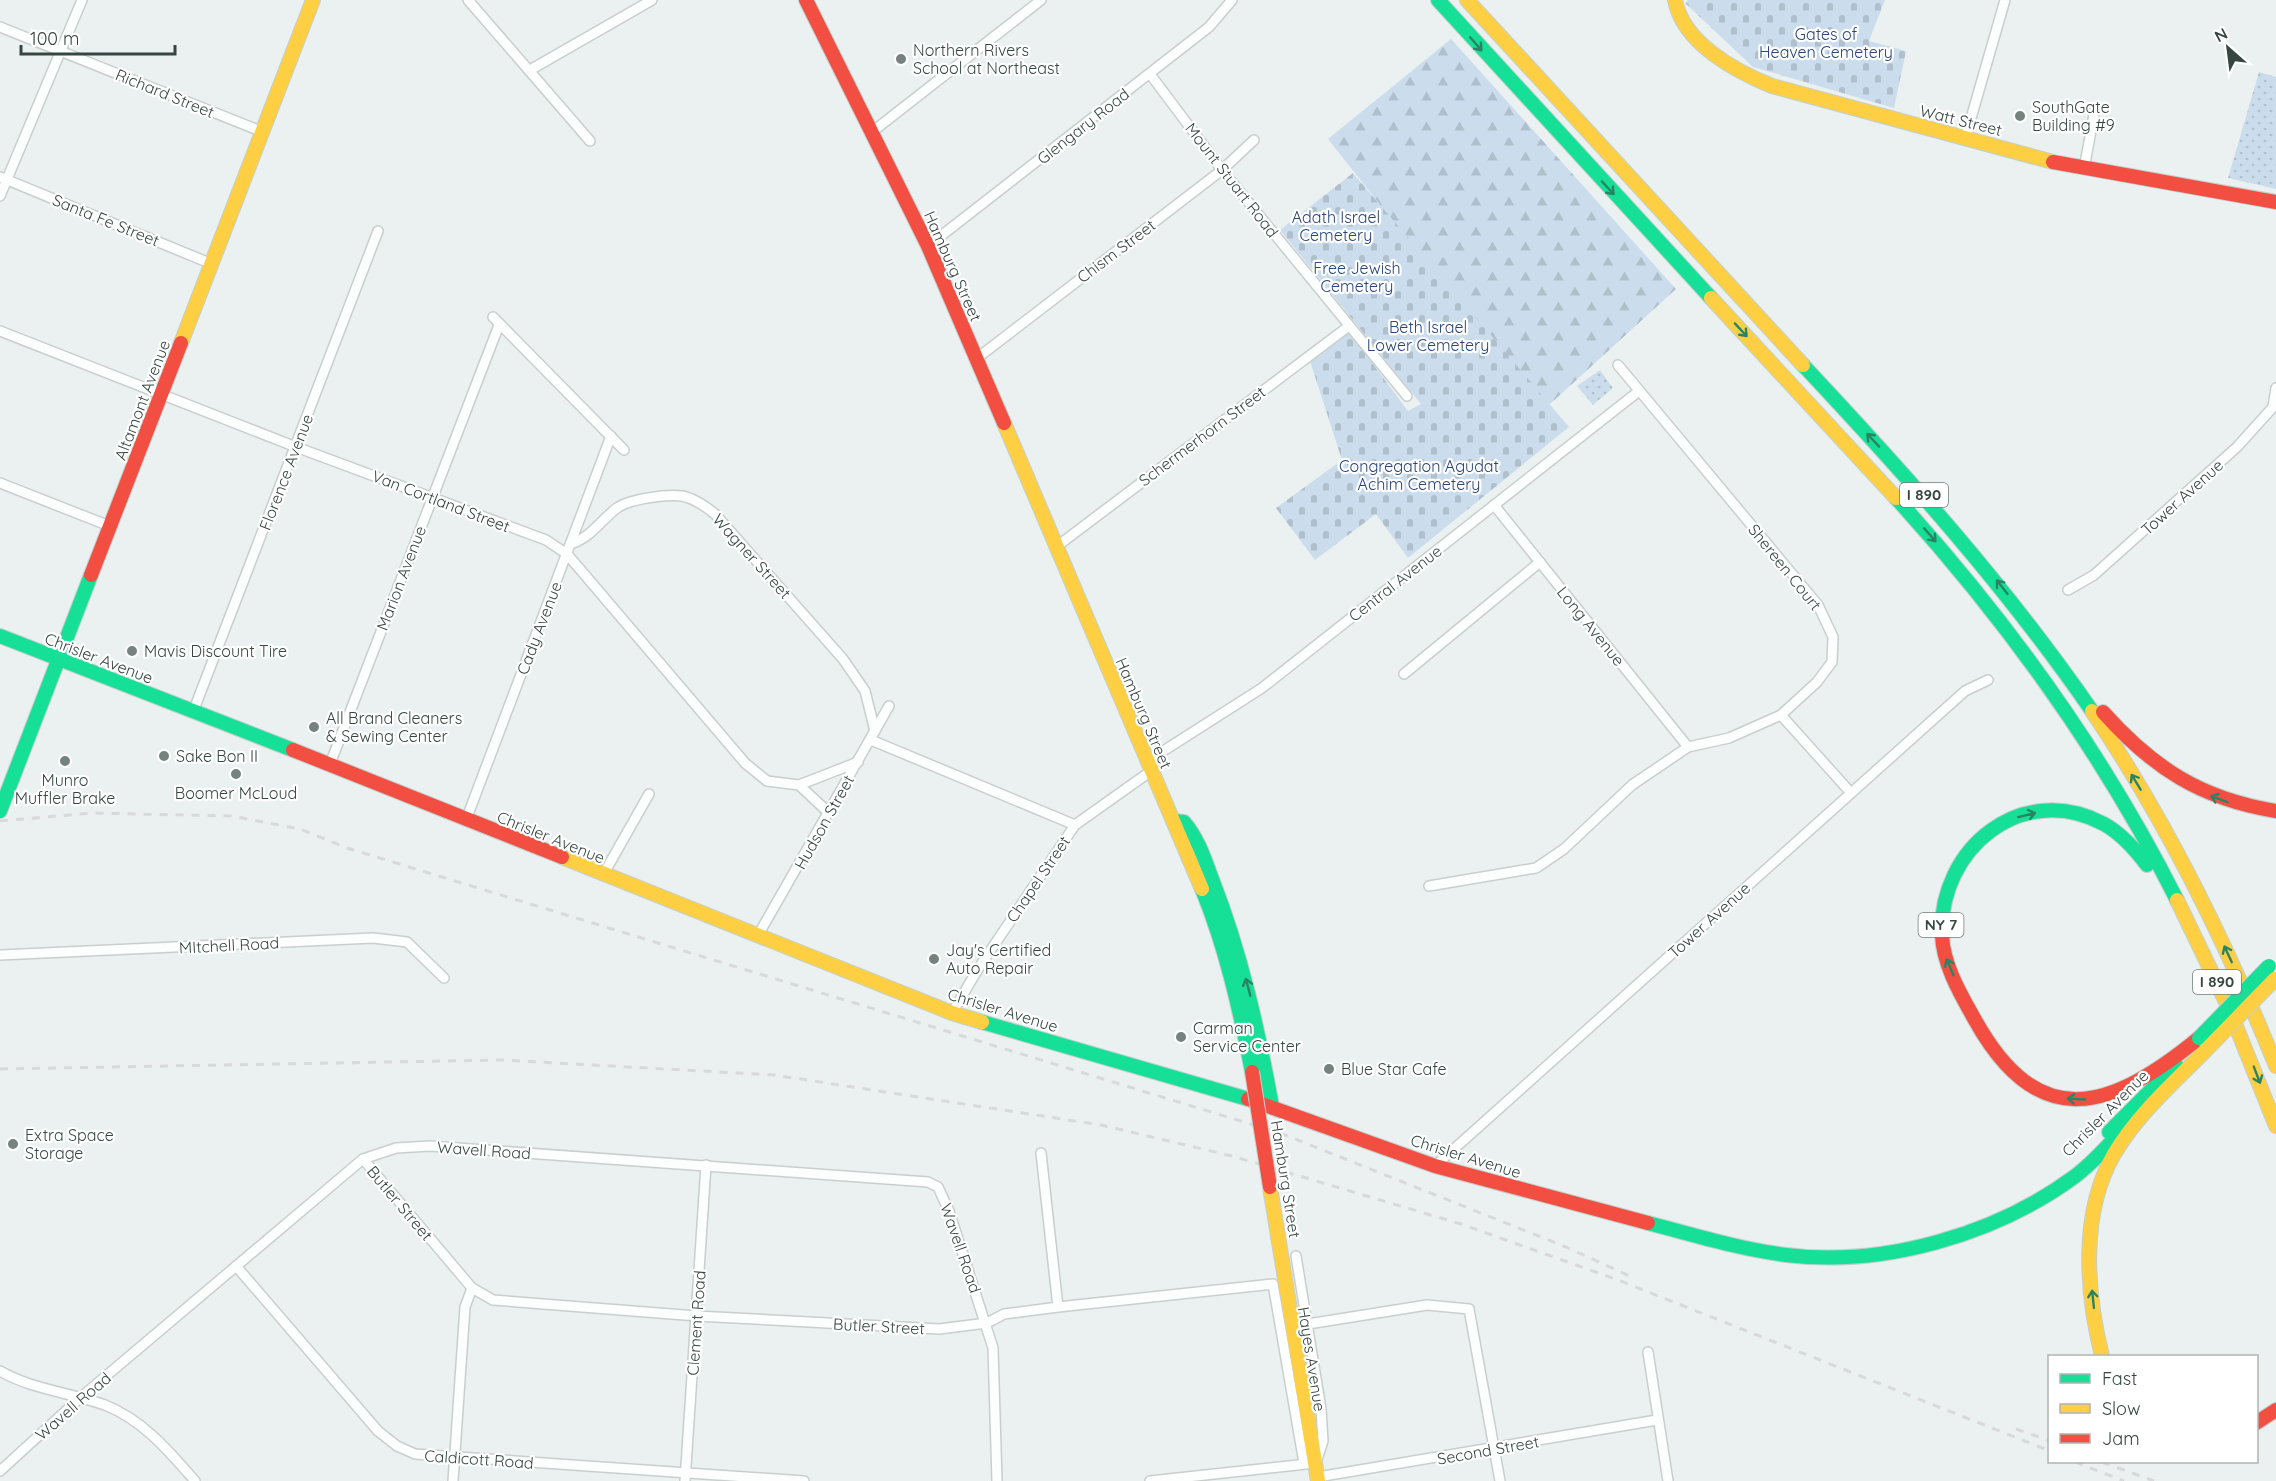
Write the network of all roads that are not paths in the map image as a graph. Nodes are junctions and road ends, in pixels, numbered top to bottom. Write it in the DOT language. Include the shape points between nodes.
graph roads {
  1 [pos="82,0"];
  2 [pos="312,0"];
  3 [pos="468,0"];
  4 [pos="652,0"];
  5 [pos="806,0"];
  6 [pos="1041,0"];
  7 [pos="1232,0"];
  8 [pos="1438,0"];
  9 [pos="1467,0"];
  10 [pos="1675,0"];
  11 [pos="2005,0"];
  12 [pos="0,27"];
  13 [pos="62,51"];
  14 [pos="530,70"];
  15 [pos="1150,74"];
  16 [pos="2095,109"];
  17 [pos="263,132"];
  18 [pos="872,132"];
  19 [pos="1965,139"];
  20 [pos="1254,140"];
  21 [pos="590,141"];
  22 [pos="2084,169"];
  23 [pos="1222,170"];
  24 [pos="3,179"];
  25 [pos="0,196"];
  26 [pos="2276,202"];
  27 [pos="378,231"];
  28 [pos="928,246"];
  29 [pos="212,264"];
  30 [pos="1349,326"];
  31 [pos="0,331"];
  32 [pos="976,359"];
  33 [pos="1618,365"];
  34 [pos="2276,388"];
  35 [pos="1639,391"];
  36 [pos="162,395"];
  37 [pos="1407,396"];
  38 [pos="611,436"];
  39 [pos="296,447"];
  40 [pos="624,450"];
  41 [pos="0,483"];
  42 [pos="432,497"];
  43 [pos="1494,505"];
  44 [pos="112,528"];
  45 [pos="573,543"];
  46 [pos="1056,547"];
  47 [pos="567,554"];
  48 [pos="1540,562"];
  49 [pos="2068,590"];
  50 [pos="2020,610"];
  51 [pos="0,636"];
  52 [pos="57,660"];
  53 [pos="1404,674"];
  54 [pos="1988,680"];
  55 [pos="889,706"];
  56 [pos="193,712"];
  57 [pos="1781,715"];
  58 [pos="873,735"];
  59 [pos="1688,747"];
  60 [pos="858,762"];
  61 [pos="330,764"];
  62 [pos="1151,771"];
  63 [pos="799,785"];
  64 [pos="1851,793"];
  65 [pos="649,794"];
  66 [pos="3,796"];
  67 [pos="0,811"];
  68 [pos="2276,812"];
  69 [pos="829,813"];
  70 [pos="466,820"];
  71 [pos="1174,821"];
  72 [pos="1075,825"];
  73 [pos="603,875"];
  74 [pos="1429,886"];
  75 [pos="757,937"];
  76 [pos="2198,939"];
  77 [pos="0,956"];
  78 [pos="2274,971"];
  79 [pos="444,978"];
  80 [pos="952,1013"];
  81 [pos="2202,1044"];
  82 [pos="2276,1066"];
  83 [pos="2175,1081"];
  84 [pos="1272,1106"];
  85 [pos="2276,1126"];
  86 [pos="1041,1153"];
  87 [pos="363,1159"];
  88 [pos="706,1165"];
  89 [pos="1435,1166"];
  90 [pos="2028,1206"];
  91 [pos="1296,1256"];
  92 [pos="236,1266"];
  93 [pos="472,1288"];
  94 [pos="1058,1307"];
  95 [pos="697,1316"];
  96 [pos="987,1323"];
  97 [pos="1308,1324"];
  98 [pos="1648,1352"];
  99 [pos="2102,1355"];
  100 [pos="0,1371"];
  101 [pos="80,1398"];
  102 [pos="2276,1410"];
  103 [pos="1657,1419"];
  104 [pos="2258,1422"];
  105 [pos="1494,1449"];
  106 [pos="454,1458"];
  107 [pos="1310,1463"];
  108 [pos="0,1471"];
  109 [pos="685,1477"];
  110 [pos="1318,1479"];
  111 [pos="195,1481"];
  112 [pos="453,1481"];
  113 [pos="804,1481"];
  114 [pos="997,1481"];
  115 [pos="1150,1481"];
  116 [pos="1500,1481"];
  117 [pos="1668,1481"];
  1 -- 13 [label="street"];
  2 -- 17 [label="main road, Altamont Avenue"];
  3 -- 14 [label="street"];
  4 -- 14 [label="street"];
  5 -- 18 [label="main road, Hamburg Street"];
  6 -- 18 [label="street"];
  7 -- 15 [label="street, Glengary Road" via="1209,27"];
  8 -- 76 [label="main road, I 890, one-way" via="1548,125 1883,481 1973,587 2031,661 2089,747"];
  50 -- 9 [label="main road, I 890, one-way" via="1922,493 1564,110"];
  10 -- 19 [label="main road, Watt Street" via="1691,30 1741,73 1772,86"];
  11 -- 19 [label="street"];
  12 -- 13 [label="street, Richard Street"];
  13 -- 17 [label="street, Richard Street"];
  13 -- 24 [label="street"];
  14 -- 21 [label="street"];
  15 -- 23 [label="street, Mount Stuart Road"];
  15 -- 28 [label="street, Glengary Road"];
  16 -- 22 [label="street"];
  17 -- 29 [label="main road, Altamont Avenue"];
  18 -- 28 [label="main road, Hamburg Street"];
  19 -- 22 [label="main road, Watt Street"];
  20 -- 23 [label="street, Chism Street"];
  22 -- 26 [label="main road, Watt Street"];
  23 -- 30 [label="street, Mount Stuart Road"];
  23 -- 32 [label="street, Chism Street"];
  24 -- 25 [label="street"];
  24 -- 29 [label="street, Santa Fe Street"];
  27 -- 39 [label="street, Florence Avenue"];
  28 -- 32 [label="main road, Hamburg Street"];
  29 -- 36 [label="main road, Altamont Avenue"];
  30 -- 37 [label="street, Mount Stuart Road"];
  30 -- 46 [label="street, Schermerhorn Street"];
  31 -- 36 [label="street, Van Cortland Street"];
  32 -- 46 [label="main road, Hamburg Street"];
  33 -- 35 [label="street, Shereen Court"];
  34 -- 49 [label="street, Tower Avenue" via="2273,406 2237,447 2094,575"];
  35 -- 43 [label="street, Central Avenue"];
  35 -- 57 [label="street, Shereen Court" via="1818,605 1827,622 1833,637 1832,662 1817,682"];
  36 -- 39 [label="street, Van Cortland Street"];
  36 -- 44 [label="main road, Altamont Avenue"];
  38 -- 40 [label="street"];
  38 -- 42 [label="street, Marion Avenue" via="496,321"];
  38 -- 45 [label="street, Cady Avenue"];
  39 -- 42 [label="street, Van Cortland Street"];
  39 -- 56 [label="street, Florence Avenue"];
  41 -- 44 [label="street"];
  42 -- 47 [label="street, Van Cortland Street" via="546,540"];
  42 -- 61 [label="street, Marion Avenue"];
  43 -- 48 [label="street, Long Avenue"];
  43 -- 62 [label="street, Central Avenue" via="1262,688 1157,755"];
  44 -- 52 [label="main road, Altamont Avenue"];
  45 -- 47 [label="street, Cady Avenue"];
  45 -- 58 [label="street, Wagner Street" via="582,540 619,506 635,500 681,496 703,504 843,659 864,691"];
  46 -- 62 [label="main road, Hamburg Street"];
  47 -- 63 [label="street, Van Cortland Street" via="745,763 767,781"];
  47 -- 70 [label="street, Cady Avenue"];
  48 -- 53 [label="street"];
  48 -- 59 [label="street, Long Avenue"];
  68 -- 50 [label="main road, one-way" via="2210,796 2159,766 2118,729"];
  82 -- 50 [label="main road, I 890, one-way" via="2217,930 2174,847 2101,726"];
  51 -- 52 [label="main road, Chrisler Avenue"];
  52 -- 56 [label="main road, Chrisler Avenue"];
  52 -- 66 [label="main road, Altamont Avenue"];
  54 -- 64 [label="street, Tower Avenue" via="1965,691"];
  55 -- 58 [label="street, Hudson Street"];
  56 -- 61 [label="main road, Chrisler Avenue"];
  57 -- 59 [label="street, Shereen Court" via="1729,738"];
  57 -- 64 [label="street"];
  58 -- 60 [label="street, Hudson Street"];
  58 -- 72 [label="street"];
  59 -- 74 [label="street, Shereen Court" via="1632,785 1564,849 1536,868"];
  60 -- 63 [label="street, Van Cortland Street"];
  60 -- 69 [label="street, Hudson Street"];
  61 -- 70 [label="main road, Chrisler Avenue"];
  62 -- 71 [label="main road, Hamburg Street"];
  62 -- 72 [label="street, Chapel Street"];
  63 -- 69 [label="street"];
  64 -- 89 [label="street, Tower Avenue"];
  65 -- 73 [label="street"];
  66 -- 67 [label="main road, Altamont Avenue"];
  69 -- 75 [label="street, Hudson Street"];
  70 -- 73 [label="main road, Chrisler Avenue"];
  84 -- 71 [label="main road, one-way" via="1250,995 1227,917 1192,831 1184,822"];
  71 -- 107 [label="main road, Hamburg Street, bridge" via="1213,916 1238,1000"];
  72 -- 80 [label="street, Chapel Street"];
  73 -- 75 [label="main road, Chrisler Avenue"];
  75 -- 80 [label="main road, Chrisler Avenue"];
  81 -- 76 [label="main road, NY 7, one-way" via="2154,1075 2113,1095 2068,1099 2026,1085 1993,1054 1956,980 1943,944 1943,900 1961,857 1983,835 2024,815 2069,813 2102,822 2129,841"];
  76 -- 85 [label="main road, I 890, one-way"];
  77 -- 79 [label="street, MItchell Road" via="373,938 407,942"];
  78 -- 81 [label="main road, NY 7, bridge"];
  80 -- 84 [label="main road, Chrisler Avenue"];
  81 -- 83 [label="main road"];
  81 -- 90 [label="main road, Chrisler Avenue"];
  83 -- 90 [label="main road, Chrisler Avenue" via="2076,1176"];
  99 -- 83 [label="main road, one-way" via="2088,1249 2094,1201 2103,1172 2118,1146"];
  84 -- 89 [label="main road, Chrisler Avenue"];
  86 -- 94 [label="street"];
  87 -- 88 [label="street, Wavell Road" via="396,1148 430,1146"];
  87 -- 92 [label="street, Wavell Road"];
  87 -- 93 [label="street, Butler Street"];
  88 -- 95 [label="street, Clement Road"];
  88 -- 96 [label="street, Wavell Road" via="928,1182 938,1187"];
  89 -- 90 [label="main road, Chrisler Avenue" via="1732,1245 1813,1258 1870,1256 1926,1246"];
  91 -- 97 [label="street, Hayes Avenue"];
  92 -- 101 [label="street, Wavell Road"];
  92 -- 106 [label="street, Caldicott Road" via="378,1431 415,1454"];
  93 -- 95 [label="street, Butler Street" via="493,1300"];
  93 -- 106 [label="street" via="465,1307"];
  94 -- 96 [label="street, Butler Street" via="1004,1314"];
  94 -- 107 [label="street, Butler Street" via="1274,1284"];
  95 -- 96 [label="street, Butler Street" via="939,1329"];
  95 -- 109 [label="street, Clement Road"];
  96 -- 114 [label="street" via="993,1348"];
  97 -- 105 [label="street" via="1428,1305 1469,1309"];
  97 -- 107 [label="street, Hayes Avenue" via="1323,1440"];
  98 -- 103 [label="street"];
  100 -- 101 [label="street" via="21,1383"];
  101 -- 108 [label="street, Wavell Road"];
  101 -- 111 [label="street" via="130,1417 156,1437"];
  102 -- 104 [label="main road"];
  103 -- 105 [label="street, Second Street"];
  103 -- 117 [label="street"];
  105 -- 110 [label="street, Second Street"];
  105 -- 116 [label="street"];
  106 -- 109 [label="street, Caldicott Road"];
  106 -- 112 [label="street"];
  107 -- 110 [label="main road, Hamburg Street"];
  107 -- 115 [label="street"];
  109 -- 113 [label="street, Caldicott Road"];
}
